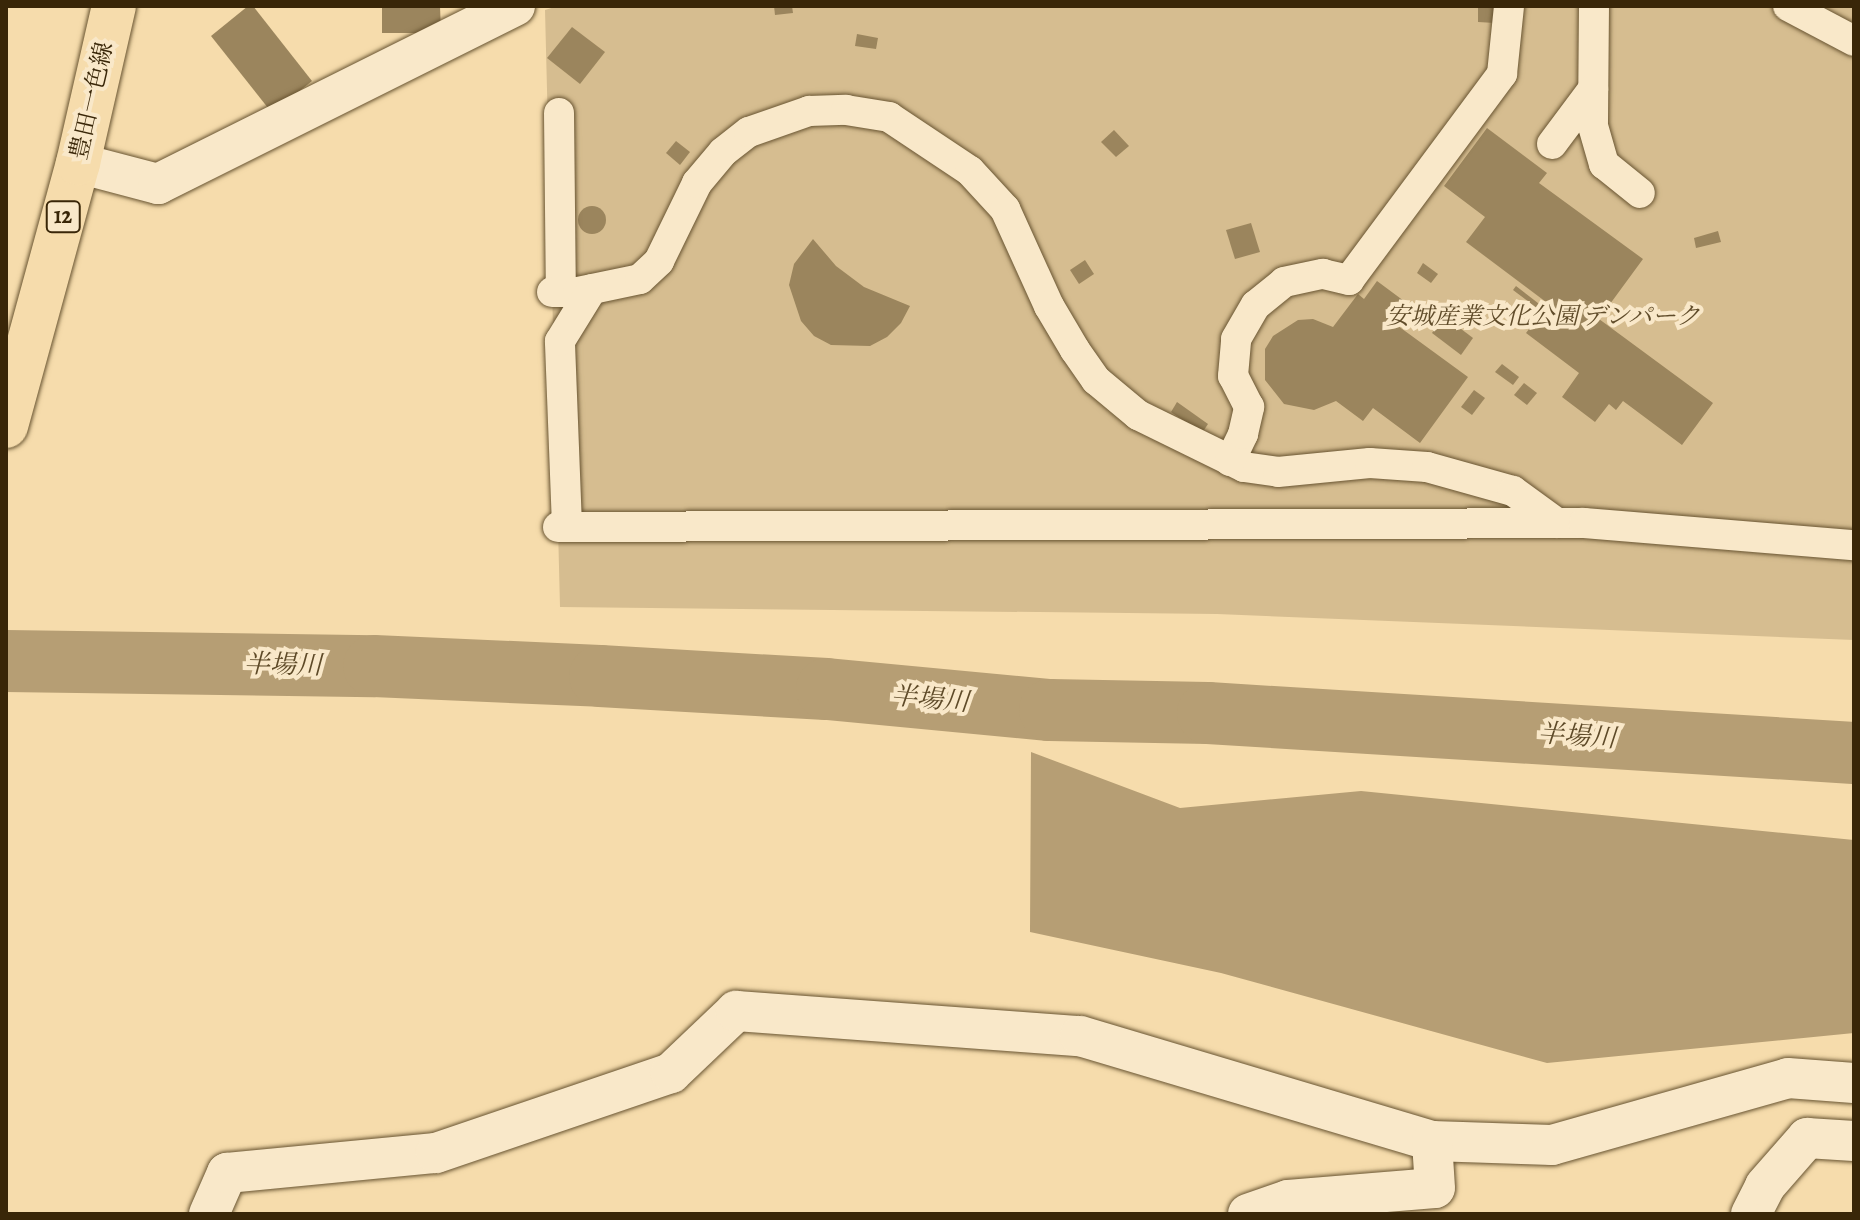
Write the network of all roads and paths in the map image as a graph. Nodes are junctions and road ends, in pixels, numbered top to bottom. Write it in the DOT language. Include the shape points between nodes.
graph roads {
  1 [pos="114,6"];
  2 [pos="515,6"];
  3 [pos="1509,6"];
  4 [pos="1594,6"];
  5 [pos="1788,6"];
  6 [pos="1854,41"];
  7 [pos="1593,89"];
  8 [pos="559,113"];
  9 [pos="1552,144"];
  10 [pos="78,163"];
  11 [pos="1640,193"];
  12 [pos="592,289"];
  13 [pos="6,426"];
  14 [pos="1230,461"];
  15 [pos="1557,523"];
  16 [pos="1854,545"];
  17 [pos="1854,1083"];
  18 [pos="1432,1141"];
  19 [pos="1854,1141"];
  20 [pos="1435,1201"];
  21 [pos="209,1214"];
  22 [pos="1248,1214"];
  23 [pos="1751,1214"];
  1 -- 10 [label="main road, 豊田一色線 / 12"];
  2 -- 10 [label="street" via="158,184"];
  3 -- 14 [label="street" via="1502,74 1349,280 1323,274 1284,282 1256,305 1236,339 1233,376 1249,407"];
  4 -- 7 [label="street"];
  5 -- 6 [label="street"];
  7 -- 9 [label="street"];
  7 -- 11 [label="street" via="1593,126 1604,164"];
  8 -- 12 [label="street" via="557,292"];
  10 -- 13 [label="main road, 豊田一色線 / 12"];
  12 -- 14 [label="street" via="640,279 659,261 697,183 749,132 809,111 889,117 970,171 1005,209 1049,306 1096,380 1138,415"];
  12 -- 15 [label="street" via="560,341 562,527"];
  14 -- 15 [label="street" via="1278,472 1370,463 1427,467 1513,491"];
  15 -- 16 [label="street"];
  17 -- 18 [label="street" via="1788,1078 1552,1145"];
  18 -- 20 [label="street"];
  18 -- 21 [label="street" via="1080,1036 736,1011 671,1073 436,1153 227,1173"];
  19 -- 23 [label="street" via="1807,1138 1765,1186"];
  20 -- 22 [label="street" via="1288,1200"];
}
